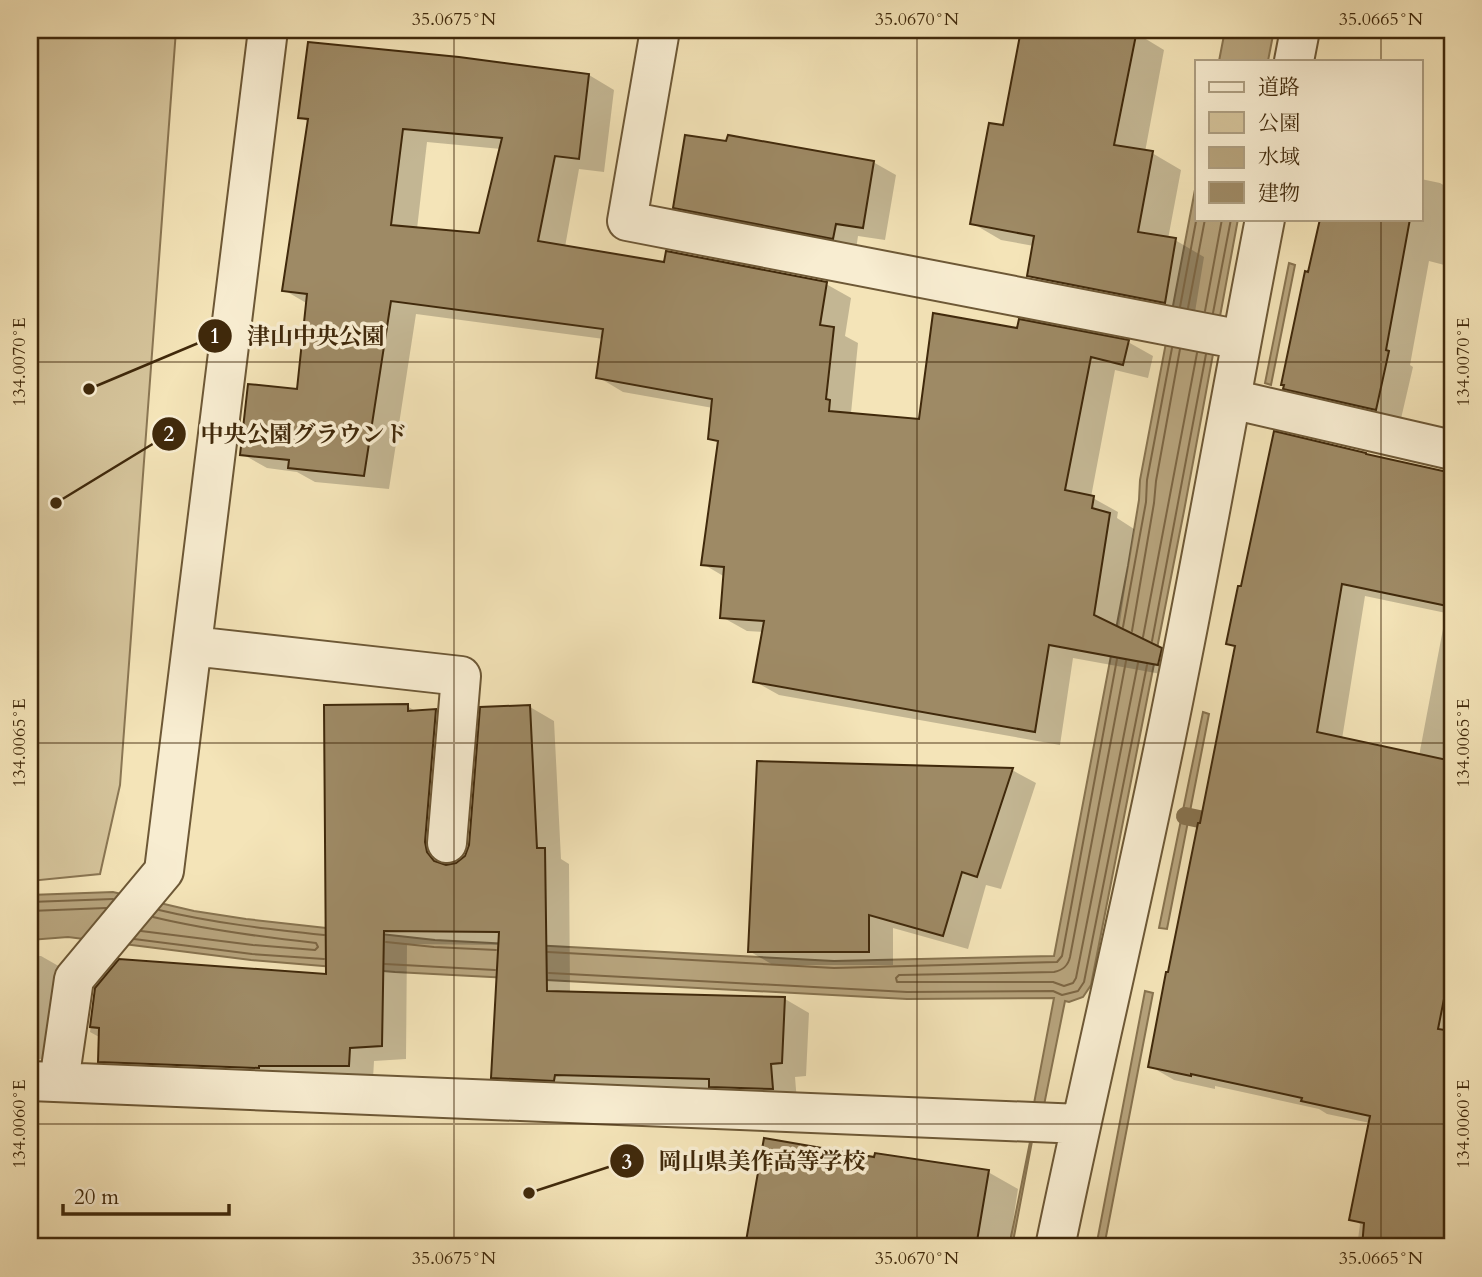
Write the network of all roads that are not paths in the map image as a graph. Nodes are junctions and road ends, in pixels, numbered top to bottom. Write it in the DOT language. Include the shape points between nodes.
graph roads {
  1 [pos="268,30"];
  2 [pos="660,30"];
  3 [pos="1300,30"];
  4 [pos="1294,60"];
  5 [pos="1265,220"];
  6 [pos="1242,340"];
  7 [pos="1231,399"];
  8 [pos="1452,450"];
  9 [pos="192,646"];
  10 [pos="447,843"];
  11 [pos="45,1082"];
  12 [pos="1081,1124"];
  13 [pos="1055,1247"];
  1 -- 9 [label="street"];
  2 -- 6 [label="street" via="626,222"];
  3 -- 4 [label="street"];
  5 -- 6 [label="street"];
  6 -- 7 [label="street"];
  7 -- 8 [label="street"];
  7 -- 12 [label="street" via="1177,684"];
  9 -- 10 [label="street" via="461,676"];
  9 -- 11 [label="street" via="164,871 74,979"];
  11 -- 12 [label="street"];
  12 -- 13 [label="street"];
}
